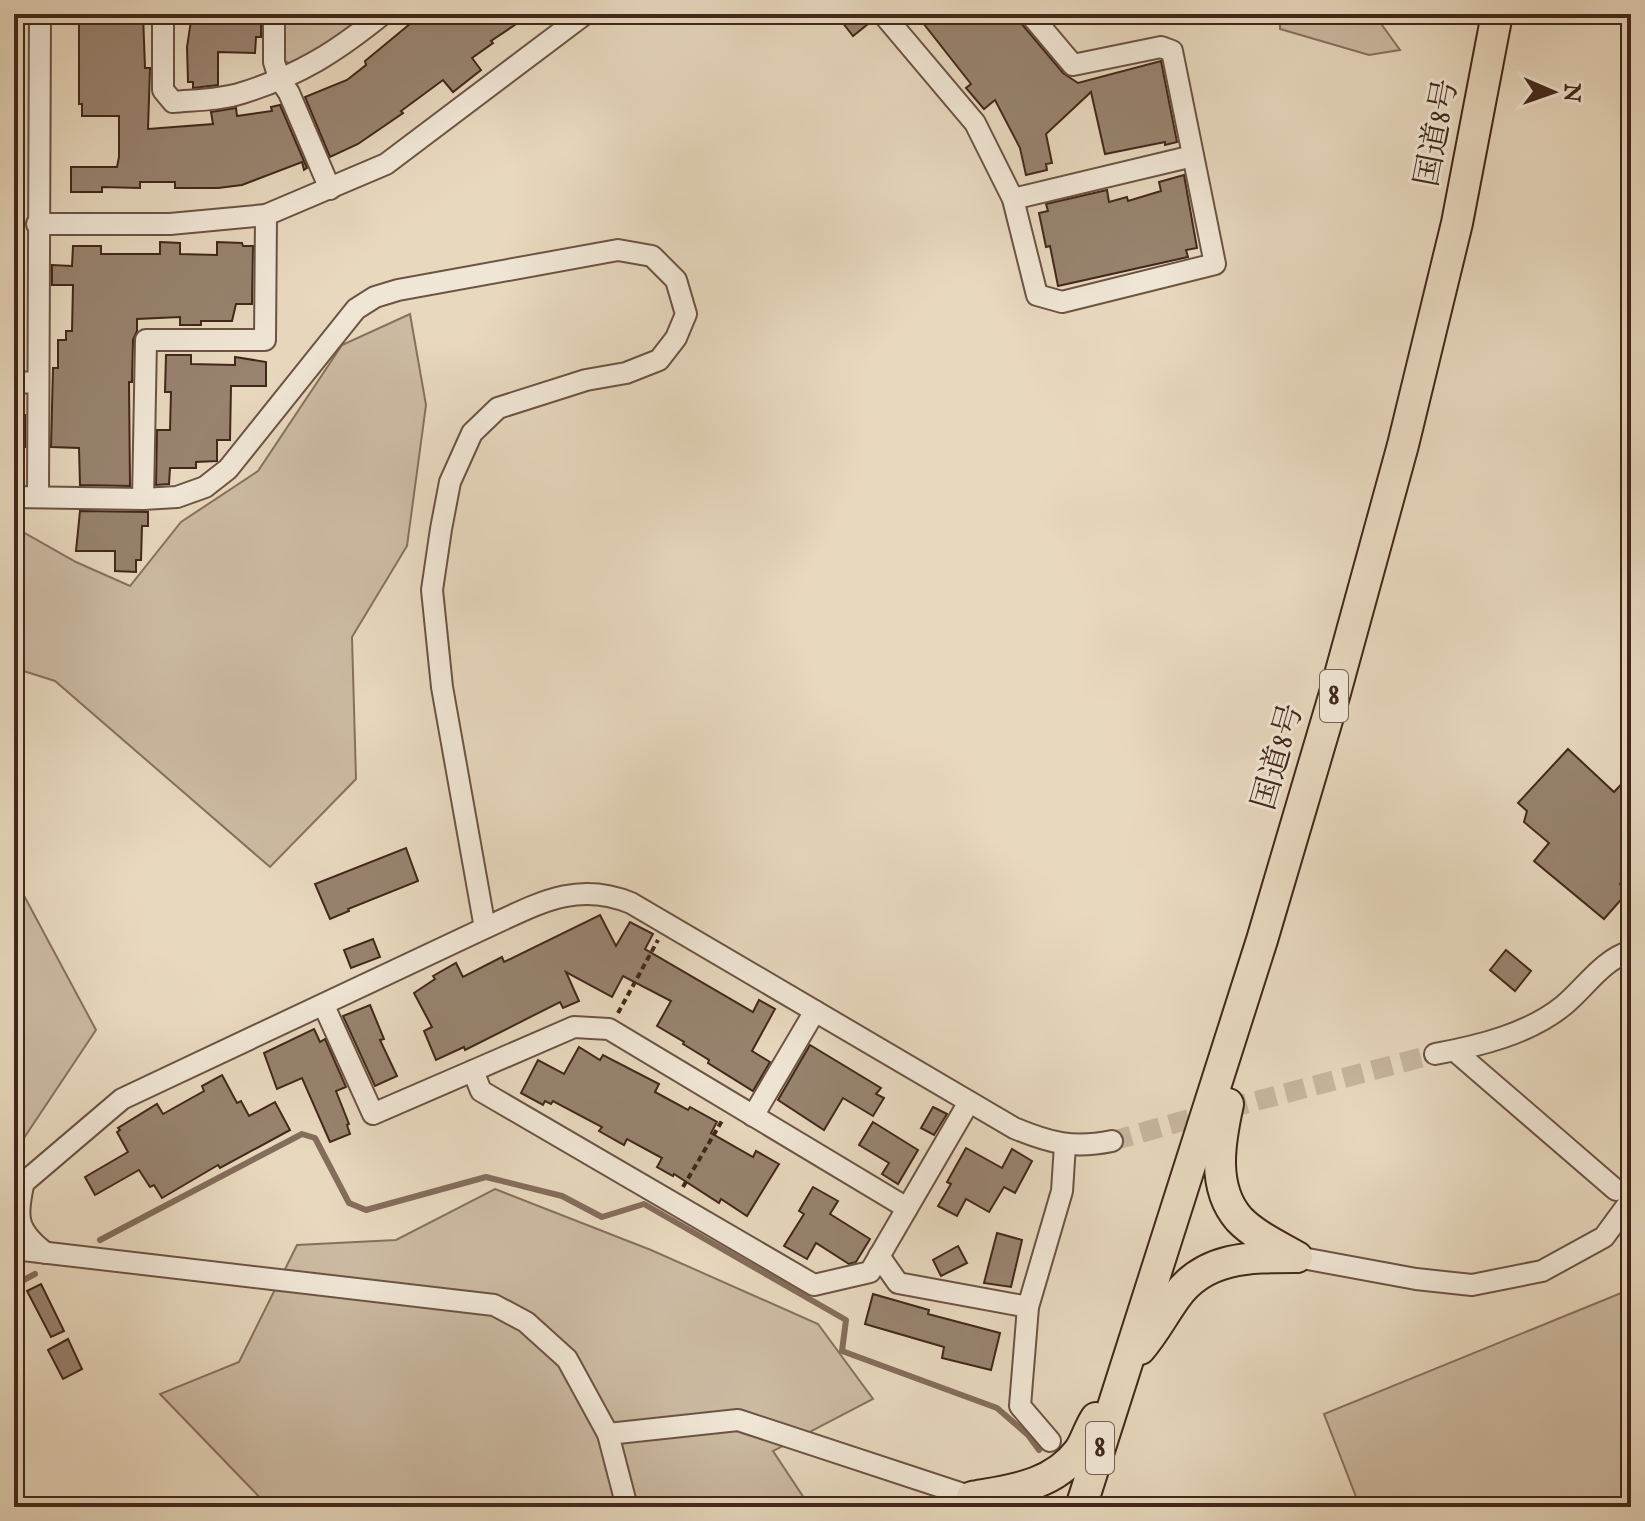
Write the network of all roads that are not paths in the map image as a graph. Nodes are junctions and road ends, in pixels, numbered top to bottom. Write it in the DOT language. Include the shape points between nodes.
graph roads {
  1 [pos="40,14"];
  2 [pos="163,14"];
  3 [pos="274,14"];
  4 [pos="383,14"];
  5 [pos="585,14"];
  6 [pos="883,14"];
  7 [pos="1030,14"];
  8 [pos="1497,14"];
  9 [pos="279,78"];
  10 [pos="1193,156"];
  11 [pos="330,189"];
  12 [pos="1013,199"];
  13 [pos="266,215"];
  14 [pos="37,224"];
  15 [pos="38,382"];
  16 [pos="14,383"];
  17 [pos="14,497"];
  18 [pos="38,497"];
  19 [pos="143,499"];
  20 [pos="485,928"];
  21 [pos="1262,940"];
  22 [pos="1631,951"];
  23 [pos="324,1006"];
  24 [pos="815,1011"];
  25 [pos="473,1071"];
  26 [pos="969,1102"];
  27 [pos="753,1116"];
  28 [pos="1112,1141"];
  29 [pos="1065,1145"];
  30 [pos="19,1186"];
  31 [pos="1624,1195"];
  32 [pos="907,1208"];
  33 [pos="14,1249"];
  34 [pos="46,1253"];
  35 [pos="879,1256"];
  36 [pos="1297,1257"];
  37 [pos="1028,1307"];
  38 [pos="1123,1377"];
  39 [pos="608,1434"];
  40 [pos="1050,1441"];
  41 [pos="976,1502"];
  42 [pos="627,1507"];
  43 [pos="1081,1507"];
  1 -- 14 [label="street"];
  2 -- 9 [label="street" via="163,90 173,102 239,94"];
  3 -- 9 [label="street"];
  4 -- 9 [label="street" via="297,74"];
  5 -- 11 [label="street" via="386,164"];
  6 -- 12 [label="street" via="975,123"];
  7 -- 10 [label="street" via="1073,65 1161,47 1172,51"];
  8 -- 21 [label="highway, 国道8号 / 8" via="1457,223 1403,445"];
  9 -- 11 [label="street"];
  10 -- 12 [label="street"];
  10 -- 12 [label="street" via="1215,264 1062,302 1037,295"];
  11 -- 13 [label="street"];
  13 -- 14 [label="street" via="170,224"];
  13 -- 19 [label="street" via="265,340 146,340"];
  14 -- 15 [label="street"];
  15 -- 16 [label="street"];
  15 -- 18 [label="street"];
  17 -- 18 [label="street"];
  18 -- 19 [label="street"];
  19 -- 20 [label="street" via="177,497 205,487 228,469 356,309 375,297 618,250 652,256 676,280 686,314 659,360 498,408 472,433 450,482 432,590 442,687"];
  20 -- 23 [label="street"];
  20 -- 24 [label="street" via="539,904 596,892 631,903"];
  21 -- 36 [label="highway" via="1220,1140 1219,1168 1238,1218"];
  21 -- 38 [label="highway, 国道8号 / 8"];
  22 -- 31 [label="street" via="1602,967 1532,1028 1445,1052"];
  23 -- 25 [label="street" via="373,1114"];
  23 -- 30 [label="street" via="122,1099"];
  24 -- 26 [label="street"];
  24 -- 27 [label="street"];
  25 -- 27 [label="street" via="574,1027 609,1029"];
  25 -- 35 [label="street" via="481,1091 814,1285 870,1272"];
  26 -- 29 [label="street" via="1014,1128"];
  26 -- 32 [label="street"];
  27 -- 32 [label="street"];
  28 -- 29 [label="street"];
  29 -- 37 [label="street" via="1062,1191"];
  30 -- 34 [label="street" via="22,1230"];
  31 -- 36 [label="street" via="1604,1237 1542,1271 1472,1285"];
  32 -- 35 [label="street"];
  33 -- 34 [label="street"];
  34 -- 39 [label="street" via="494,1305 526,1322 567,1359"];
  35 -- 37 [label="street" via="898,1283"];
  36 -- 38 [label="highway" via="1257,1257 1209,1267 1188,1282"];
  37 -- 40 [label="street" via="1020,1406"];
  38 -- 41 [label="highway" via="1079,1451 1058,1472"];
  38 -- 43 [label="highway, 国道8号 / 8"];
  39 -- 41 [label="street" via="738,1420"];
  39 -- 42 [label="street"];
}
